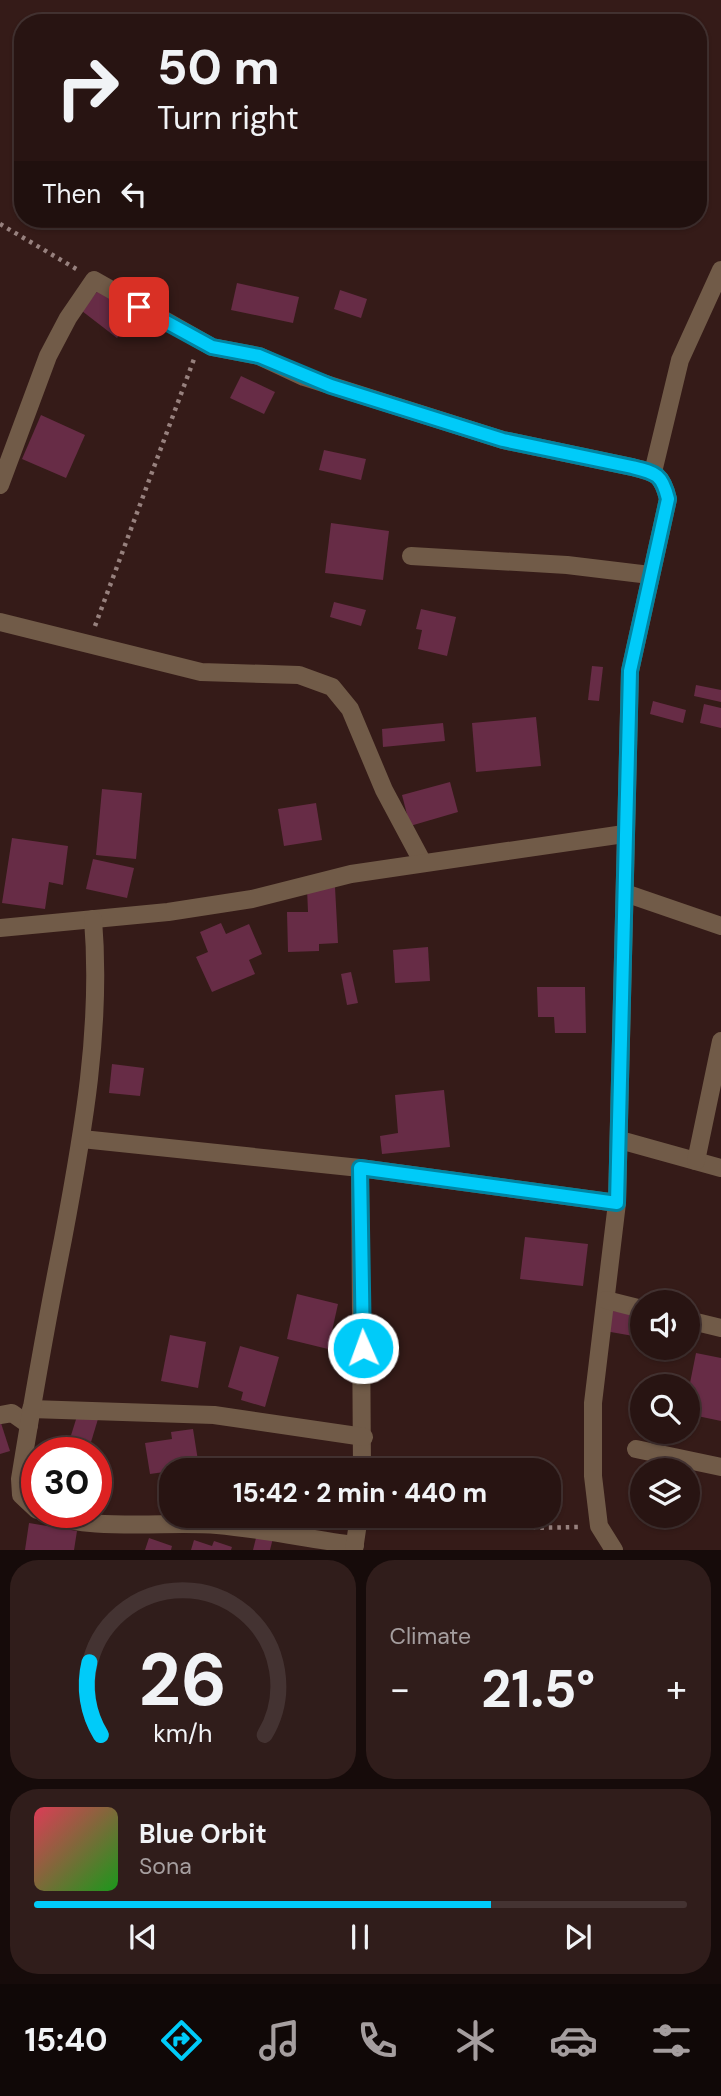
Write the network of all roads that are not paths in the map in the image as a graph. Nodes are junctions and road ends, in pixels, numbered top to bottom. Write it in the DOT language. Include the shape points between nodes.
graph roads {
  1 [pos="721,270"];
  2 [pos="653,472"];
  3 [pos="0,485"];
  4 [pos="411,556"];
  5 [pos="650,575"];
  6 [pos="0,622"];
  7 [pos="624,834"];
  8 [pos="423,863"];
  9 [pos="625,893"];
  10 [pos="93,919"];
  11 [pos="721,926"];
  12 [pos="0,928"];
  13 [pos="721,1041"];
  14 [pos="82,1139"];
  15 [pos="620,1140"];
  16 [pos="696,1161"];
  17 [pos="360,1168"];
  18 [pos="721,1168"];
  19 [pos="617,1203"];
  20 [pos="606,1300"];
  21 [pos="630,1306"];
  22 [pos="700,1323"];
  23 [pos="721,1328"];
  24 [pos="0,1415"];
  25 [pos="30,1417"];
  26 [pos="27,1437"];
  27 [pos="364,1437"];
  28 [pos="636,1449"];
  29 [pos="363,1458"];
  30 [pos="721,1467"];
  31 [pos="21,1473"];
  32 [pos="21,1495"];
  33 [pos="112,1522"];
  34 [pos="358,1528"];
  35 [pos="355,1548"];
  36 [pos="614,1550"];
  1 -- 2 [label="street" via="680,359"];
  2 -- 3 [label="street" via="503,440 313,380 259,356 200,342 94,280 48,356"];
  2 -- 5 [label="street" via="664,481 668,499"];
  4 -- 5 [label="street"];
  5 -- 7 [label="street" via="630,671"];
  6 -- 8 [label="street" via="201,672 299,675 332,687 350,709 384,790"];
  7 -- 8 [label="street"];
  7 -- 9 [label="street"];
  8 -- 10 [label="street" via="351,874 252,900"];
  9 -- 11 [label="street"];
  9 -- 15 [label="street"];
  10 -- 12 [label="street"];
  10 -- 14 [label="street" via="98,972"];
  13 -- 16 [label="street"];
  14 -- 17 [label="street"];
  14 -- 25 [label="street"];
  15 -- 16 [label="street"];
  15 -- 19 [label="street"];
  16 -- 18 [label="street"];
  17 -- 19 [label="street"];
  17 -- 27 [label="street"];
  19 -- 20 [label="street"];
  20 -- 21 [label="street"];
  20 -- 36 [label="street" via="593,1403 593,1475 599,1526"];
  22 -- 23 [label="street"];
  24 -- 25 [label="street"];
  25 -- 26 [label="street"];
  25 -- 27 [label="street" via="215,1415"];
  27 -- 29 [label="street"];
  28 -- 30 [label="street"];
  31 -- 32 [label="street"];
  33 -- 35 [label="street" via="218,1525"];
  34 -- 35 [label="street"];
}
